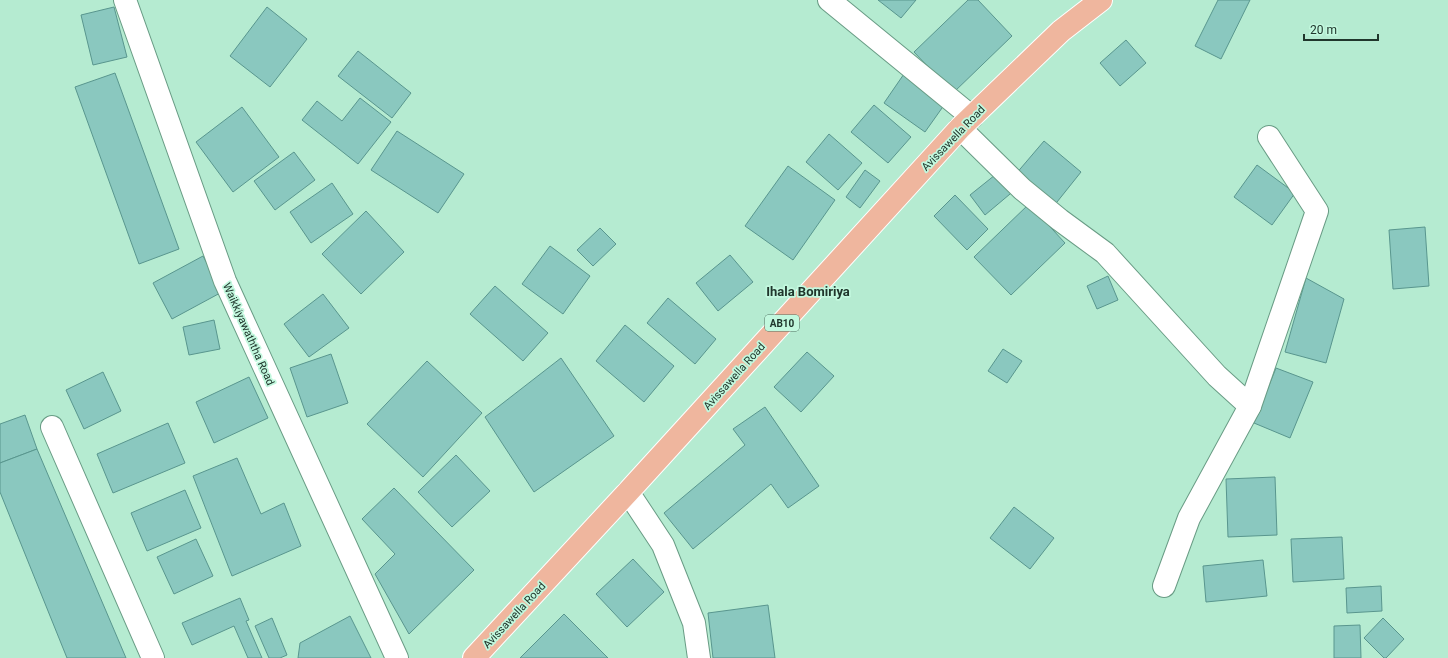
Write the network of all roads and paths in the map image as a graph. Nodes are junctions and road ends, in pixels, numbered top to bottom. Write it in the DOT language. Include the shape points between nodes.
graph roads {
  1 [pos="125,0"];
  2 [pos="829,0"];
  3 [pos="1101,0"];
  4 [pos="966,123"];
  5 [pos="1269,137"];
  6 [pos="1250,406"];
  7 [pos="52,427"];
  8 [pos="628,492"];
  9 [pos="1164,586"];
  10 [pos="153,658"];
  11 [pos="397,658"];
  12 [pos="474,658"];
  13 [pos="699,658"];
  1 -- 11 [label="street, Waikkiyawaththa Road" via="225,281"];
  2 -- 4 [label="street"];
  3 -- 4 [label="main road, Avissawella Road / AB10" via="1061,31"];
  4 -- 6 [label="street" via="1022,189 1105,253 1217,376"];
  4 -- 8 [label="main road, Avissawella Road / AB10"];
  5 -- 6 [label="street" via="1317,211"];
  6 -- 9 [label="street" via="1189,518"];
  7 -- 10 [label="street"];
  8 -- 12 [label="main road, Avissawella Road / AB10"];
  8 -- 13 [label="street" via="663,545 694,623"];
}
